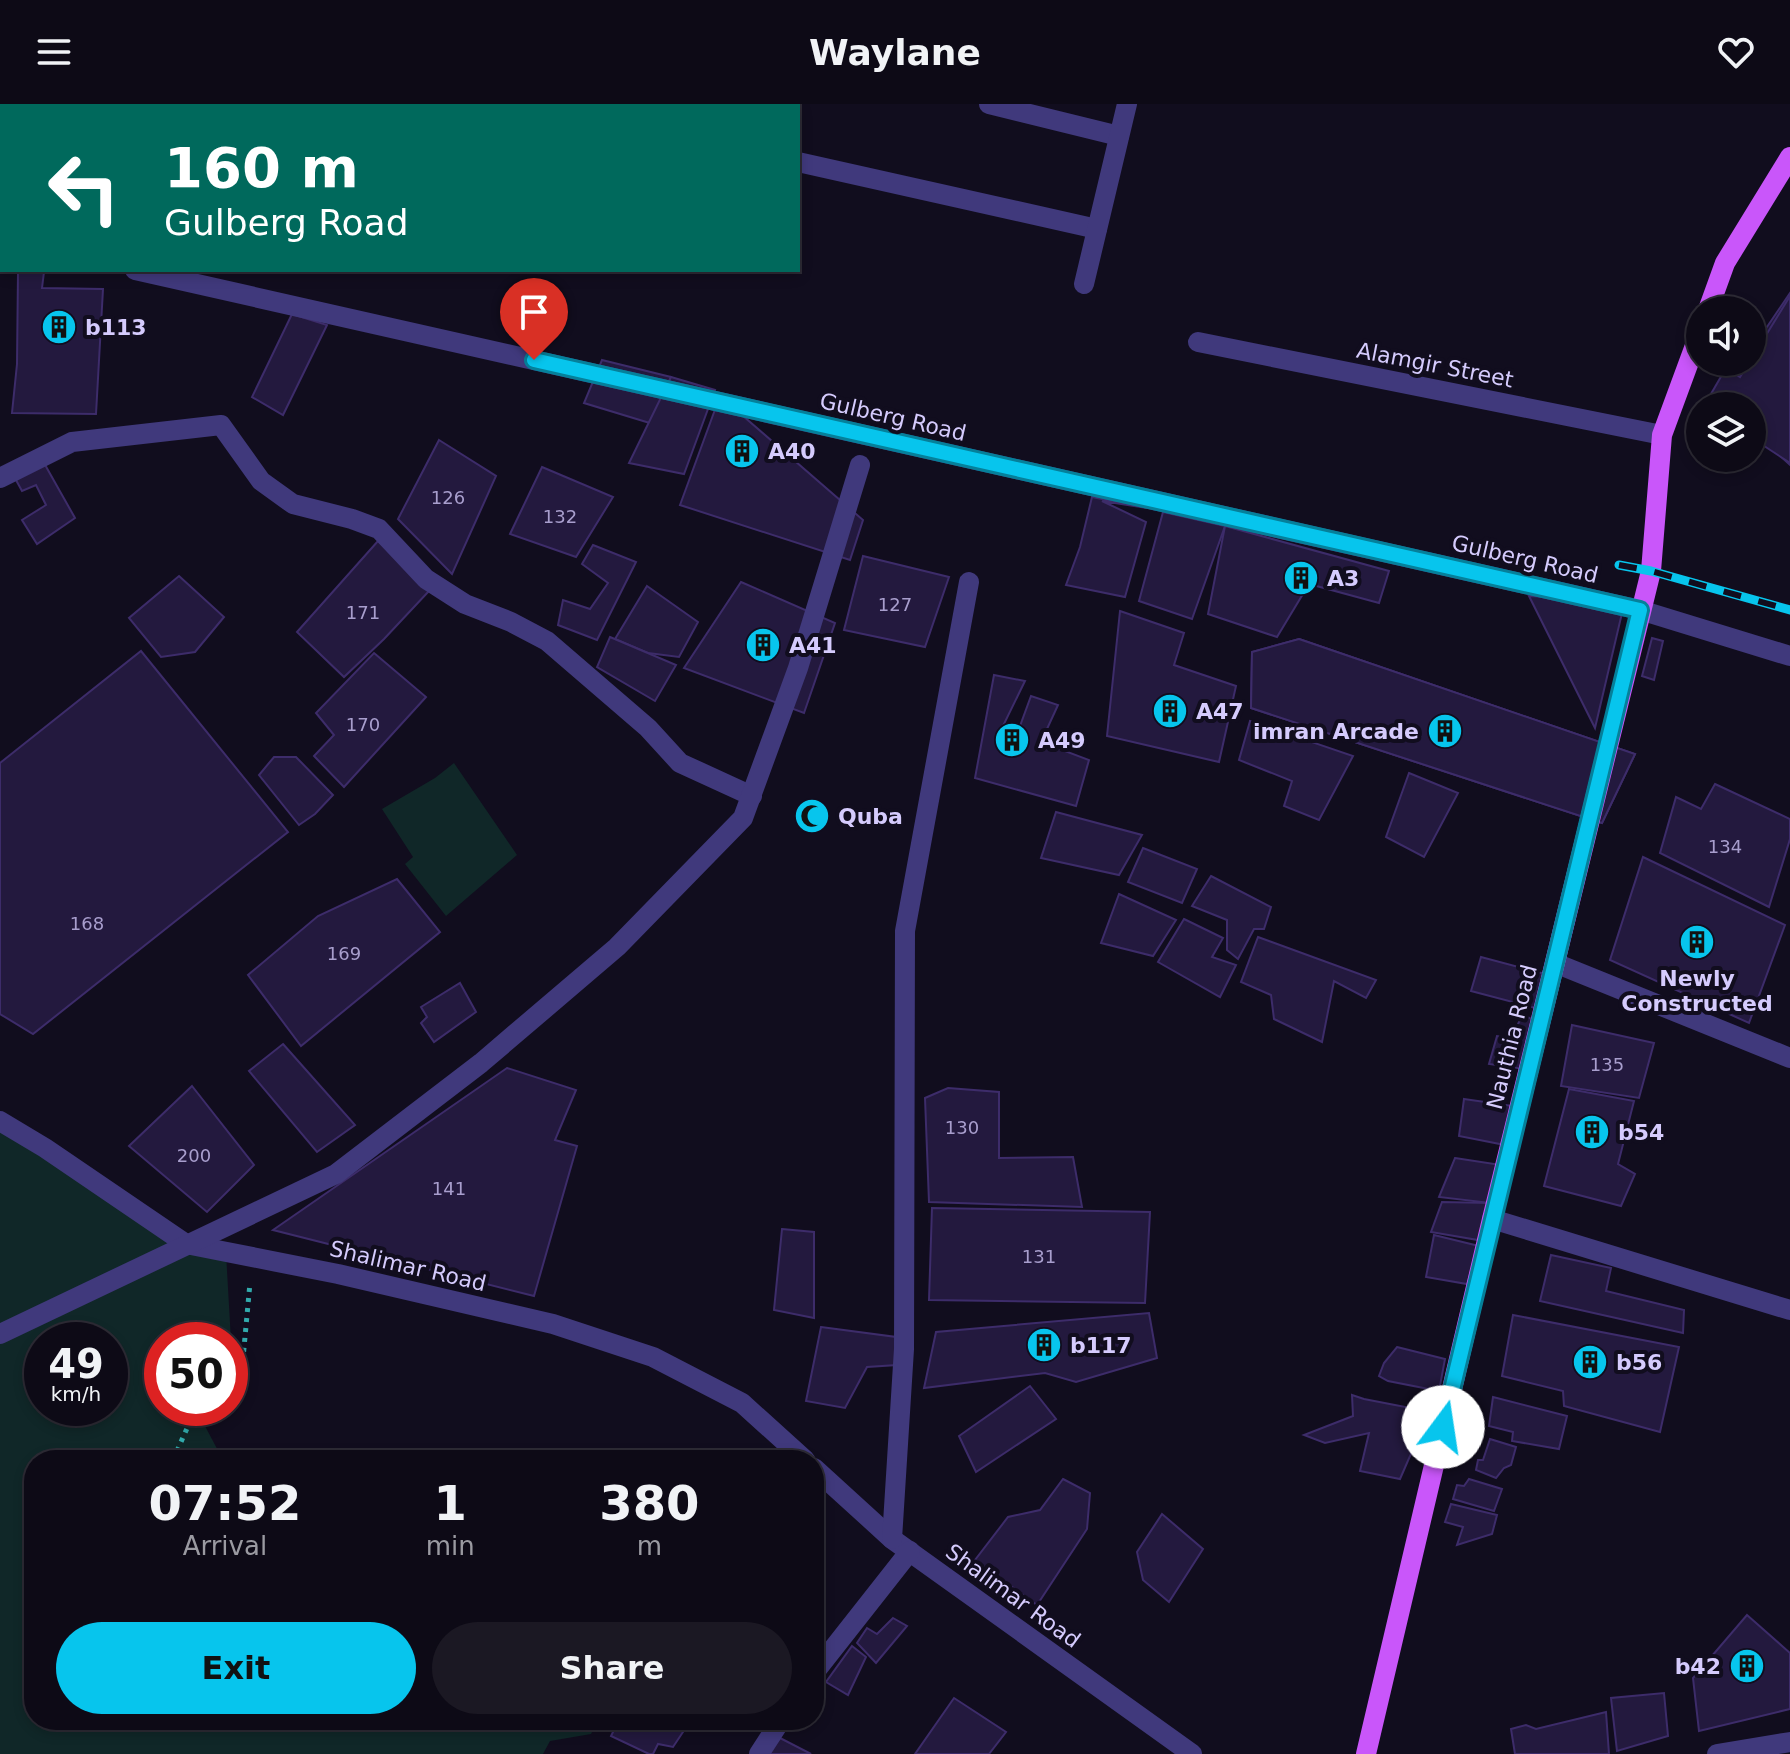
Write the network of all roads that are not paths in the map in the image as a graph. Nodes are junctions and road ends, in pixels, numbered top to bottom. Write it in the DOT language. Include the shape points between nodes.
graph roads {
  1 [pos="989,104"];
  2 [pos="1127,104"];
  3 [pos="1119,136"];
  4 [pos="1790,157"];
  5 [pos="800,162"];
  6 [pos="1097,229"];
  7 [pos="144,272"];
  8 [pos="1084,284"];
  9 [pos="1713,296"];
  10 [pos="1198,342"];
  11 [pos="1686,370"];
  12 [pos="1662,435"];
  13 [pos="860,465"];
  14 [pos="0,478"];
  15 [pos="969,582"];
  16 [pos="1640,610"];
  17 [pos="1790,656"];
  18 [pos="752,796"];
  19 [pos="1555,963"];
  20 [pos="1790,1058"];
  21 [pos="0,1121"];
  22 [pos="1492,1219"];
  23 [pos="186,1244"];
  24 [pos="1790,1310"];
  25 [pos="0,1334"];
  26 [pos="794,1450"];
  27 [pos="824,1477"];
  28 [pos="892,1539"];
  29 [pos="910,1551"];
  30 [pos="824,1660"];
  31 [pos="775,1730"];
  32 [pos="1790,1742"];
  33 [pos="759,1754"];
  34 [pos="1192,1754"];
  35 [pos="1366,1754"];
  36 [pos="1717,1754"];
  1 -- 3 [label="street"];
  2 -- 3 [label="street"];
  3 -- 6 [label="street"];
  4 -- 9 [label="main road" via="1725,263"];
  5 -- 6 [label="street"];
  6 -- 8 [label="street"];
  7 -- 16 [label="street, Gulberg Road"];
  10 -- 12 [label="street, Alamgir Street"];
  11 -- 12 [label="main road, Nauthia Road"];
  12 -- 16 [label="main road, Nauthia Road" via="1652,560"];
  13 -- 18 [label="street" via="798,668"];
  14 -- 18 [label="street" via="72,442 221,425 261,481 293,504 379,529 426,579 465,604 547,641 648,728 680,763"];
  15 -- 28 [label="street" via="905,931 904,1349"];
  16 -- 17 [label="street, Gulberg Road"];
  16 -- 19 [label="main road, Nauthia Road"];
  18 -- 23 [label="street" via="743,818 617,947 481,1063 336,1174"];
  19 -- 20 [label="street"];
  19 -- 22 [label="main road, Nauthia Road"];
  21 -- 23 [label="street, Shalimar Road"];
  22 -- 24 [label="street"];
  22 -- 35 [label="main road, Nauthia Road"];
  23 -- 25 [label="street"];
  23 -- 26 [label="street, Shalimar Road" via="553,1324 653,1357 742,1403"];
  27 -- 28 [label="street, Shalimar Road"];
  28 -- 29 [label="street, Shalimar Road"];
  29 -- 30 [label="street"];
  29 -- 34 [label="street, Shalimar Road"];
  31 -- 33 [label="street"];
  32 -- 36 [label="street"];
}
